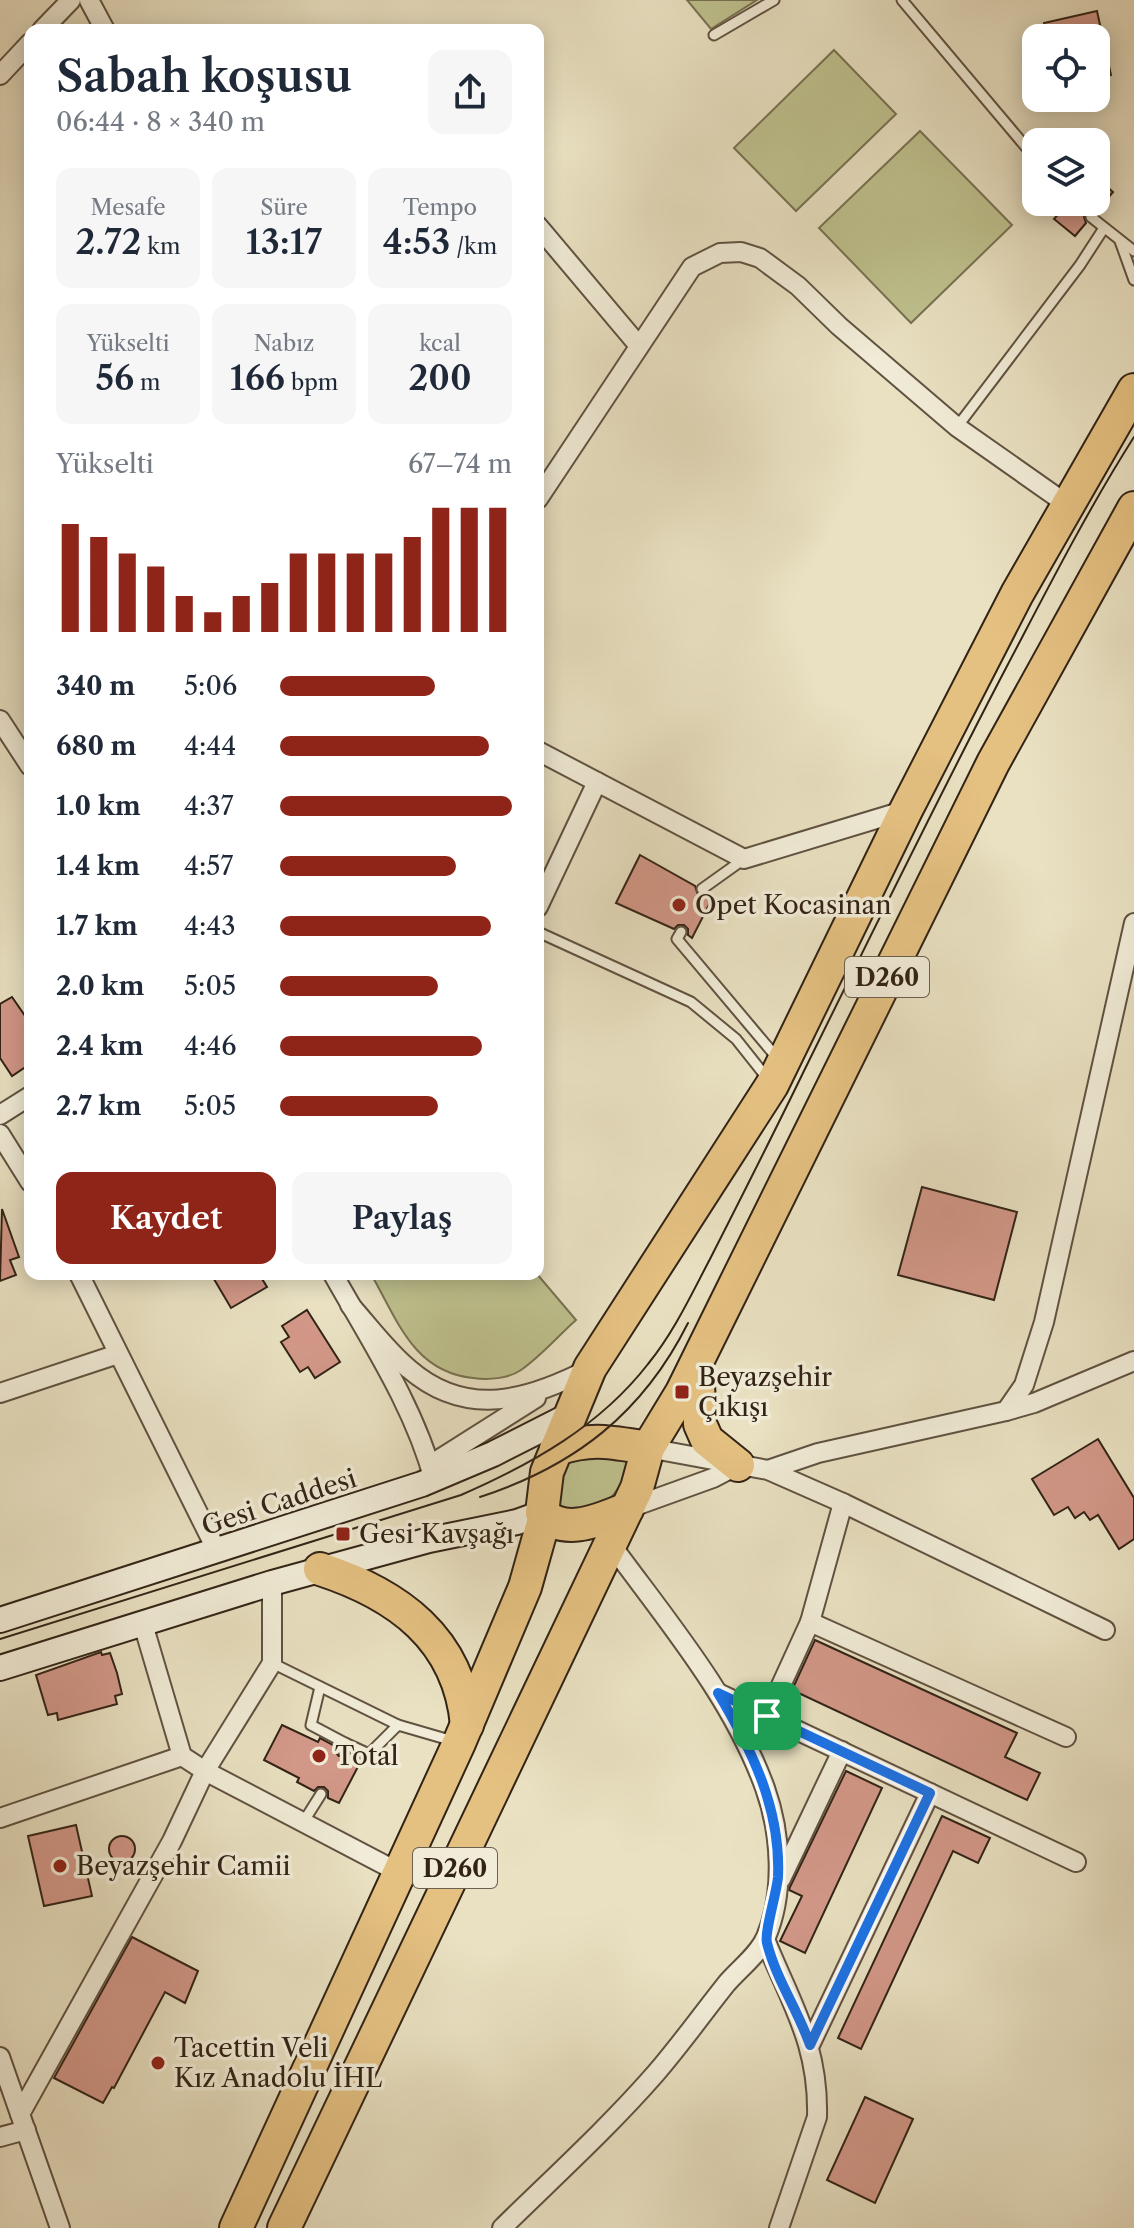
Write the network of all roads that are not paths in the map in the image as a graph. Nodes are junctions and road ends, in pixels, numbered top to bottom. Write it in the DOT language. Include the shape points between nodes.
graph roads {
  1 [pos="71,0"];
  2 [pos="89,0"];
  3 [pos="774,0"];
  4 [pos="902,0"];
  5 [pos="48,24"];
  6 [pos="102,24"];
  7 [pos="714,35"];
  8 [pos="24,49"];
  9 [pos="0,75"];
  10 [pos="1022,142"];
  11 [pos="1091,217"];
  12 [pos="1104,228"];
  13 [pos="544,233"];
  14 [pos="1120,241"];
  15 [pos="1134,251"];
  16 [pos="1134,280"];
  17 [pos="639,346"];
  18 [pos="1134,390"];
  19 [pos="957,427"];
  20 [pos="544,490"];
  21 [pos="1068,505"];
  22 [pos="1134,508"];
  23 [pos="0,720"];
  24 [pos="544,754"];
  25 [pos="24,757"];
  26 [pos="597,782"];
  27 [pos="906,810"];
  28 [pos="744,859"];
  29 [pos="702,889"];
  30 [pos="544,894"];
  31 [pos="1134,923"];
  32 [pos="681,932"];
  33 [pos="544,935"];
  34 [pos="777,1075"];
  35 [pos="24,1100"];
  36 [pos="0,1115"];
  37 [pos="0,1134"];
  38 [pos="6,1154"];
  39 [pos="24,1175"];
  40 [pos="82,1280"];
  41 [pos="336,1280"];
  42 [pos="350,1305"];
  43 [pos="118,1354"];
  44 [pos="1134,1361"];
  45 [pos="697,1362"];
  46 [pos="590,1368"];
  47 [pos="552,1388"];
  48 [pos="0,1393"];
  49 [pos="1006,1411"];
  50 [pos="568,1416"];
  51 [pos="648,1448"];
  52 [pos="556,1449"];
  53 [pos="753,1468"];
  54 [pos="432,1472"];
  55 [pos="843,1503"];
  56 [pos="627,1509"];
  57 [pos="541,1521"];
  58 [pos="610,1543"];
  59 [pos="217,1551"];
  60 [pos="320,1569"];
  61 [pos="272,1583"];
  62 [pos="0,1620"];
  63 [pos="810,1622"];
  64 [pos="143,1624"];
  65 [pos="1105,1630"];
  66 [pos="272,1663"];
  67 [pos="0,1668"];
  68 [pos="320,1687"];
  69 [pos="718,1693"];
  70 [pos="767,1716"];
  71 [pos="398,1725"];
  72 [pos="463,1734"];
  73 [pos="1066,1737"];
  74 [pos="842,1751"];
  75 [pos="182,1756"];
  76 [pos="205,1771"];
  77 [pos="930,1793"];
  78 [pos="321,1794"];
  79 [pos="0,1818"];
  80 [pos="304,1821"];
  81 [pos="1076,1862"];
  82 [pos="400,1873"];
  83 [pos="777,1888"];
  84 [pos="765,1939"];
  85 [pos="810,2045"];
  86 [pos="0,2057"];
  87 [pos="23,2122"];
  88 [pos="0,2137"];
  89 [pos="60,2228"];
  90 [pos="236,2228"];
  91 [pos="284,2228"];
  92 [pos="502,2228"];
  93 [pos="779,2228"];
  1 -- 5 [label="street"];
  2 -- 6 [label="street"];
  3 -- 7 [label="lane"];
  4 -- 10 [label="lane"];
  8 -- 9 [label="street"];
  11 -- 12 [label="lane"];
  12 -- 14 [label="lane"];
  12 -- 19 [label="lane"];
  13 -- 17 [label="street"];
  14 -- 15 [label="lane"];
  14 -- 16 [label="lane"];
  17 -- 19 [label="street" via="692,267 720,253 751,254 798,286"];
  17 -- 20 [label="street"];
  18 -- 21 [label="highway, D260"];
  19 -- 21 [label="street"];
  21 -- 27 [label="highway, D260"];
  22 -- 45 [label="highway, D260" via="993,763"];
  23 -- 25 [label="street"];
  24 -- 26 [label="street"];
  26 -- 28 [label="street"];
  26 -- 30 [label="street"];
  27 -- 28 [label="street"];
  27 -- 34 [label="highway, D260"];
  28 -- 29 [label="lane"];
  31 -- 49 [label="street" via="1044,1322 1024,1385"];
  32 -- 34 [label="lane" via="677,939"];
  33 -- 34 [label="lane" via="691,1002"];
  34 -- 46 [label="highway, D260"];
  35 -- 36 [label="street"];
  37 -- 38 [label="street"];
  38 -- 39 [label="street"];
  40 -- 43 [label="street"];
  41 -- 42 [label="street"];
  42 -- 47 [label="street" via="405,1366 437,1388 498,1402"];
  42 -- 54 [label="street" via="400,1393"];
  43 -- 48 [label="street"];
  43 -- 59 [label="street"];
  44 -- 49 [label="street"];
  45 -- 51 [label="highway, D260"];
  45 -- 53 [label="highway" via="700,1424 707,1440"];
  46 -- 47 [label="street"];
  46 -- 50 [label="highway, D260"];
  47 -- 54 [label="street"];
  49 -- 53 [label="street"];
  50 -- 52 [label="highway, D260"];
  50 -- 54 [label="main road, Gesi Caddesi" via="493,1454"];
  51 -- 52 [label="highway" via="602,1440"];
  51 -- 53 [label="street"];
  51 -- 56 [label="highway"];
  52 -- 57 [label="highway" via="543,1485"];
  53 -- 55 [label="street"];
  53 -- 56 [label="street"];
  54 -- 59 [label="main road, Gesi Caddesi"];
  55 -- 63 [label="street"];
  55 -- 65 [label="street"];
  56 -- 57 [label="highway" via="577,1524"];
  56 -- 58 [label="highway, D260"];
  57 -- 60 [label="main road" via="429,1540"];
  57 -- 72 [label="highway, D260" via="525,1587"];
  58 -- 69 [label="street"];
  58 -- 91 [label="highway, D260"];
  59 -- 62 [label="main road, Gesi Caddesi"];
  60 -- 61 [label="main road"];
  60 -- 72 [label="highway" via="383,1597 430,1634 456,1676 465,1708"];
  61 -- 64 [label="main road"];
  61 -- 66 [label="street"];
  63 -- 70 [label="street"];
  63 -- 73 [label="street"];
  64 -- 67 [label="main road"];
  64 -- 75 [label="street"];
  66 -- 68 [label="lane"];
  66 -- 76 [label="street"];
  68 -- 71 [label="lane"];
  68 -- 71 [label="lane" via="311,1725 343,1746 369,1754"];
  69 -- 70 [label="street"];
  69 -- 83 [label="street" via="766,1791 777,1837"];
  70 -- 74 [label="street"];
  71 -- 72 [label="lane"];
  72 -- 82 [label="highway, D260"];
  74 -- 77 [label="street"];
  74 -- 83 [label="street"];
  75 -- 76 [label="street"];
  75 -- 79 [label="street"];
  76 -- 80 [label="street"];
  76 -- 87 [label="street"];
  77 -- 81 [label="street"];
  77 -- 85 [label="street"];
  78 -- 80 [label="lane"];
  80 -- 82 [label="street"];
  82 -- 90 [label="highway, D260"];
  83 -- 84 [label="street"];
  84 -- 85 [label="street"];
  84 -- 92 [label="street" via="638,2092"];
  85 -- 93 [label="street" via="817,2117"];
  86 -- 87 [label="street"];
  87 -- 88 [label="street"];
  87 -- 89 [label="street"];
}
